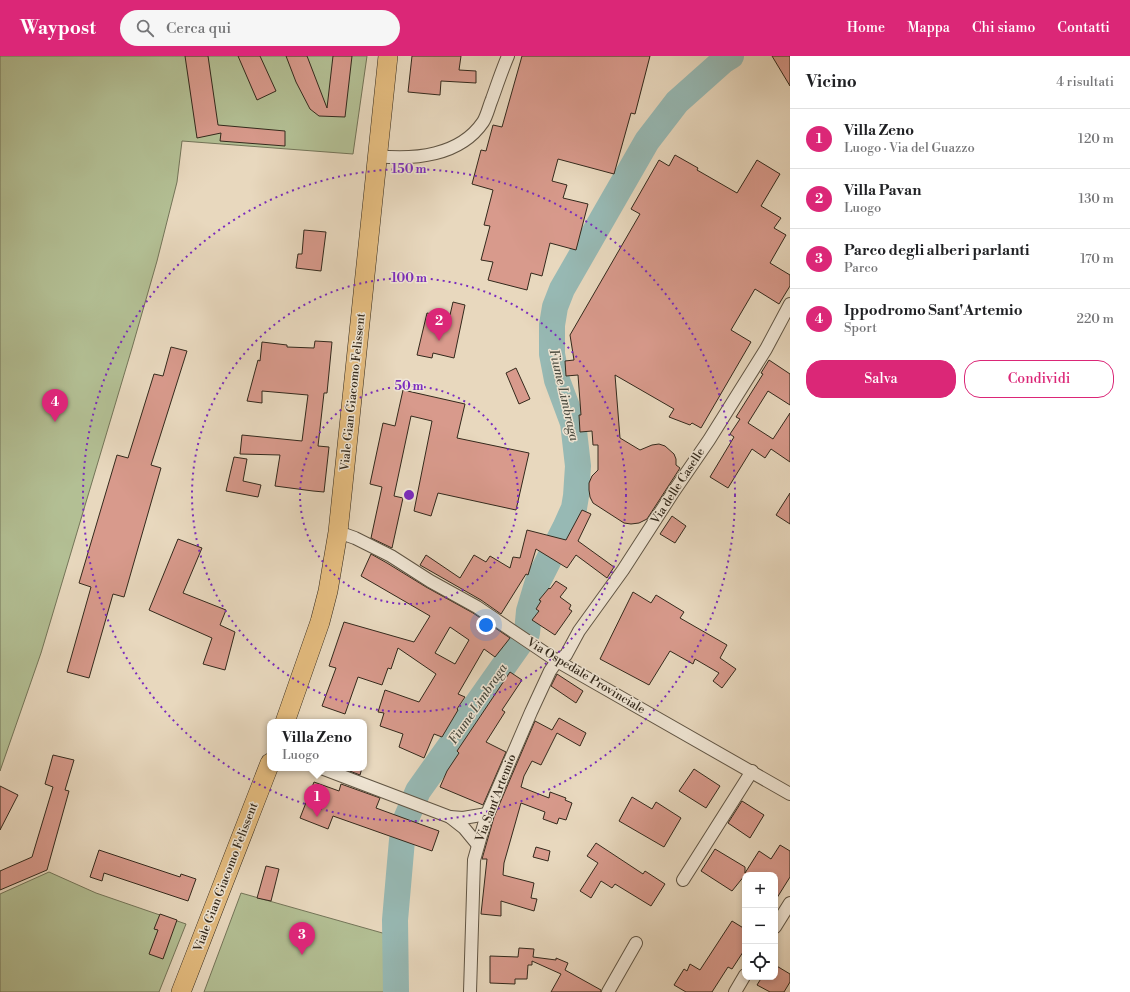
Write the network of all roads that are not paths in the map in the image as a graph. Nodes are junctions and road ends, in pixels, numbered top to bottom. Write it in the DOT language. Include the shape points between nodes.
graph roads {
  1 [pos="388,56"];
  2 [pos="508,56"];
  3 [pos="377,156"];
  4 [pos="790,304"];
  5 [pos="338,532"];
  6 [pos="557,661"];
  7 [pos="286,719"];
  8 [pos="267,771"];
  9 [pos="329,771"];
  10 [pos="752,771"];
  11 [pos="790,794"];
  12 [pos="487,814"];
  13 [pos="450,817"];
  14 [pos="478,845"];
  15 [pos="682,880"];
  16 [pos="790,903"];
  17 [pos="778,922"];
  18 [pos="636,943"];
  19 [pos="742,980"];
  20 [pos="181,992"];
  21 [pos="470,992"];
  22 [pos="608,992"];
  23 [pos="734,992"];
  1 -- 3 [label="main road, Viale Gian Giacomo Felissent"];
  2 -- 3 [label="street" via="483,122 469,138 451,148 420,157"];
  3 -- 5 [label="main road, Viale Gian Giacomo Felissent"];
  4 -- 6 [label="street, Via delle Caselle" via="766,349 709,440 623,570 579,631 566,655"];
  5 -- 6 [label="street, Via Ospedale Provinciale" via="390,556 449,590"];
  5 -- 7 [label="main road, Viale Gian Giacomo Felissent" via="320,622"];
  6 -- 10 [label="street, Via Ospedale Provinciale"];
  6 -- 12 [label="street, Via Sant'Artemio" via="550,671"];
  8 -- 20 [label="main road, Viale Gian Giacomo Felissent"];
  9 -- 13 [label="street"];
  10 -- 11 [label="street, Via Ospedale Provinciale"];
  10 -- 15 [label="street"];
  12 -- 13 [label="street" via="463,818"];
  12 -- 14 [label="street, Via Sant'Artemio"];
  13 -- 14 [label="street" via="464,828"];
  14 -- 21 [label="street, Via Sant'Artemio" via="473,872"];
  16 -- 17 [label="street"];
  18 -- 22 [label="street"];
  19 -- 23 [label="street"];
}
